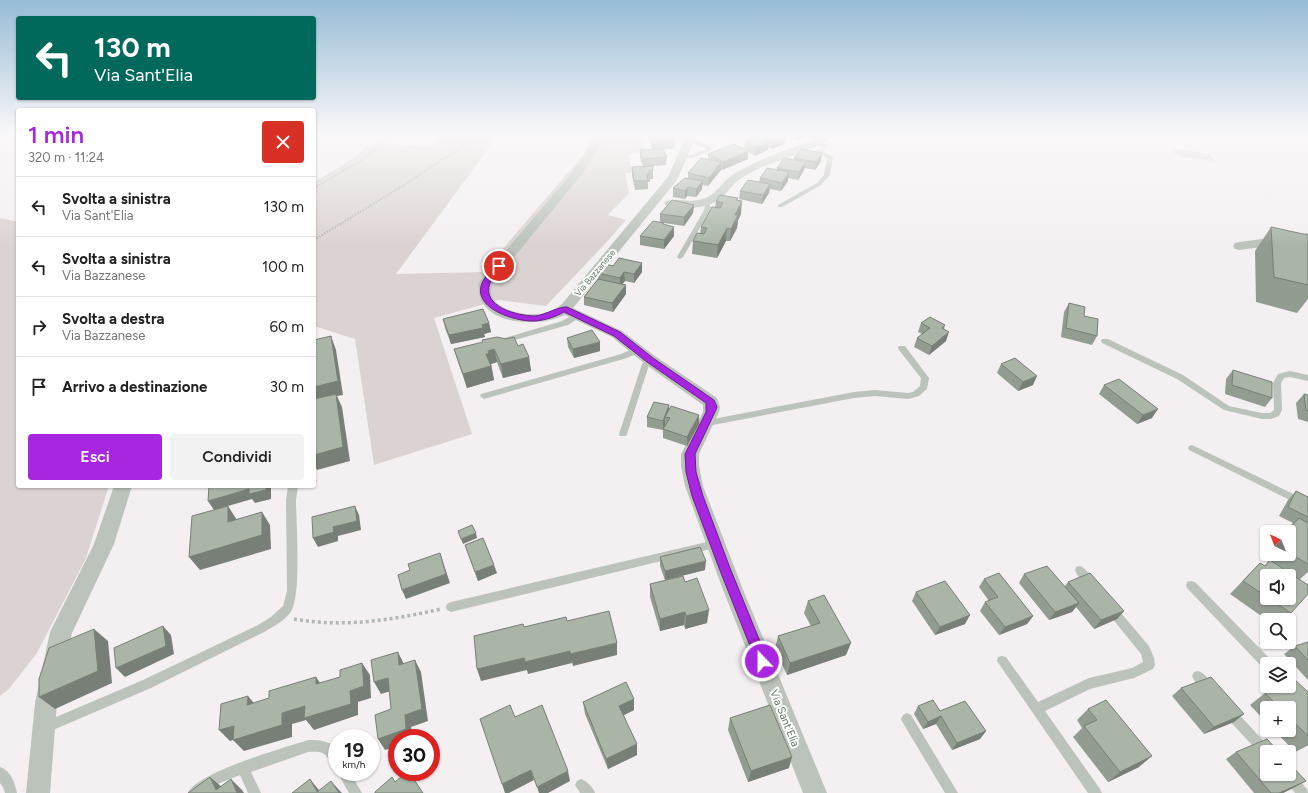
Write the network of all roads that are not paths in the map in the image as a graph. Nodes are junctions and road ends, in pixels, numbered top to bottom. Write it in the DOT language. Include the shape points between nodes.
graph roads {
  1 [pos="578,171"];
  2 [pos="677,171"];
  3 [pos="750,171"];
  4 [pos="827,171"];
  5 [pos="656,200"];
  6 [pos="704,202"];
  7 [pos="780,206"];
  8 [pos="1308,237"];
  9 [pos="1239,246"];
  10 [pos="680,257"];
  11 [pos="571,313"];
  12 [pos="1105,341"];
  13 [pos="499,342"];
  14 [pos="902,348"];
  15 [pos="644,355"];
  16 [pos="1308,378"];
  17 [pos="484,396"];
  18 [pos="706,421"];
  19 [pos="623,434"];
  20 [pos="1192,448"];
  21 [pos="121,488"];
  22 [pos="293,488"];
  23 [pos="1308,505"];
  24 [pos="716,544"];
  25 [pos="1080,570"];
  26 [pos="1191,585"];
  27 [pos="451,607"];
  28 [pos="1260,657"];
  29 [pos="1002,661"];
  30 [pos="1198,676"];
  31 [pos="1214,694"];
  32 [pos="1224,706"];
  33 [pos="1036,709"];
  34 [pos="907,719"];
  35 [pos="44,728"];
  36 [pos="1260,745"];
  37 [pos="328,750"];
  38 [pos="243,768"];
  39 [pos="0,773"];
  40 [pos="349,781"];
  41 [pos="1292,781"];
  42 [pos="11,793"];
  43 [pos="38,793"];
  44 [pos="194,793"];
  45 [pos="255,793"];
  46 [pos="356,793"];
  47 [pos="815,793"];
  48 [pos="952,793"];
  49 [pos="1096,793"];
  50 [pos="1303,793"];
  1 -- 11 [label="street, Via Bazzanese" via="488,278 484,288 485,296 491,304 511,316 539,318"];
  2 -- 5 [label="street, Via Bazzanese"];
  3 -- 6 [label="street" via="736,177 719,196"];
  4 -- 7 [label="lane" via="815,187"];
  5 -- 6 [label="street" via="685,205"];
  5 -- 11 [label="street, Via Bazzanese"];
  6 -- 10 [label="lane" via="708,206 707,211"];
  8 -- 9 [label="street"];
  11 -- 13 [label="lane" via="567,322"];
  11 -- 15 [label="street, Via Sant'Elia" via="614,332"];
  12 -- 16 [label="lane" via="1180,377 1225,407 1256,415 1271,416 1277,413 1277,383 1281,376 1290,374"];
  14 -- 18 [label="lane" via="925,378 924,387 916,394 854,395 713,422"];
  15 -- 17 [label="lane" via="624,356"];
  15 -- 18 [label="street, Via Sant'Elia" via="710,400 712,407"];
  15 -- 19 [label="lane" via="645,365"];
  18 -- 24 [label="street, Via Sant'Elia" via="692,447 689,459 696,491"];
  20 -- 23 [label="lane"];
  21 -- 35 [label="street" via="104,544 61,632 49,684"];
  22 -- 35 [label="lane" via="292,591 289,605 282,615 262,628 154,680"];
  24 -- 27 [label="lane"];
  24 -- 47 [label="street, Via Sant'Elia"];
  25 -- 33 [label="lane" via="1145,650 1150,660 1149,665 1134,673 1088,684"];
  26 -- 28 [label="lane"];
  29 -- 33 [label="lane"];
  30 -- 31 [label="lane"];
  32 -- 36 [label="lane"];
  33 -- 49 [label="lane"];
  34 -- 48 [label="lane"];
  35 -- 43 [label="street"];
  37 -- 38 [label="lane" via="313,745"];
  38 -- 44 [label="lane" via="214,779"];
  38 -- 45 [label="lane"];
  39 -- 42 [label="lane" via="9,784"];
  40 -- 46 [label="lane"];
  41 -- 50 [label="lane"];
}
